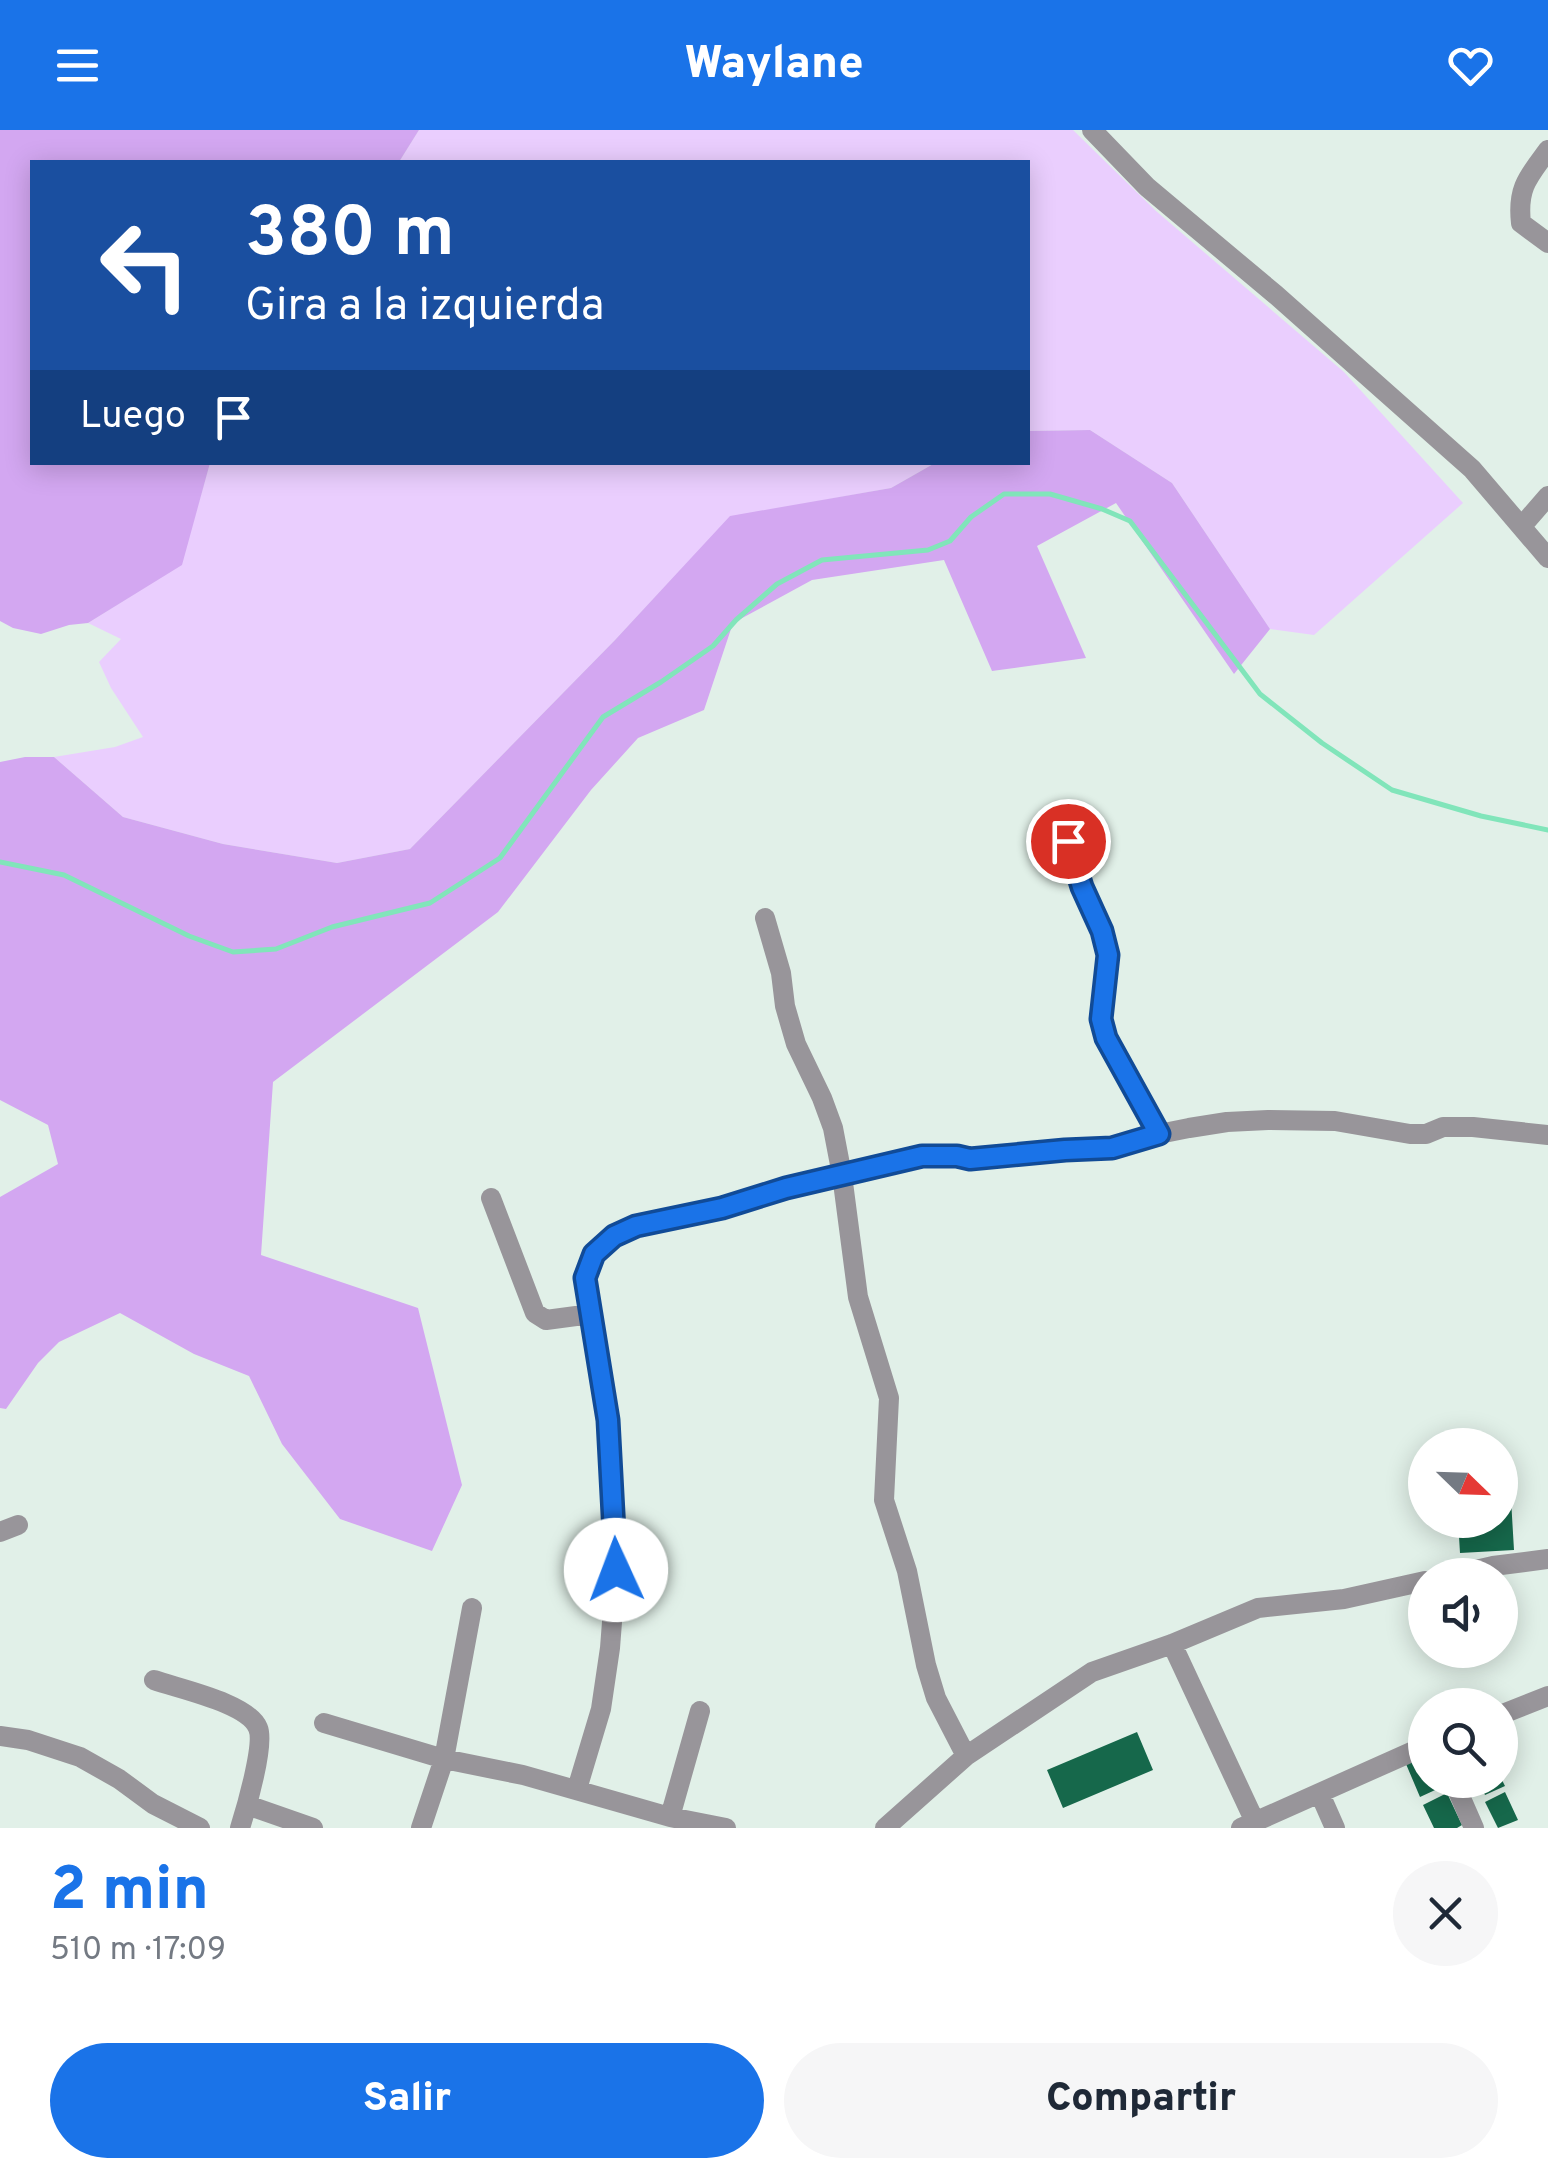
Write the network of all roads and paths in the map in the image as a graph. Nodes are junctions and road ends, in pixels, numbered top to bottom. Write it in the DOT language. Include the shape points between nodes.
graph roads {
  1 [pos="1092,130"];
  2 [pos="1548,150"];
  3 [pos="1548,243"];
  4 [pos="1548,496"];
  5 [pos="1522,526"];
  6 [pos="1548,558"];
  7 [pos="1062,821"];
  8 [pos="765,918"];
  9 [pos="1159,1134"];
  10 [pos="1548,1135"];
  11 [pos="842,1175"];
  12 [pos="491,1198"];
  13 [pos="590,1314"];
  14 [pos="1548,1559"];
  15 [pos="1518,1563"];
  16 [pos="1408,1586"];
  17 [pos="472,1608"];
  18 [pos="1172,1644"];
  19 [pos="154,1680"];
  20 [pos="1548,1696"];
  21 [pos="1518,1708"];
  22 [pos="700,1711"];
  23 [pos="324,1724"];
  24 [pos="1,1743"];
  25 [pos="1408,1754"];
  26 [pos="966,1756"];
  27 [pos="444,1759"];
  28 [pos="577,1789"];
  29 [pos="1320,1794"];
  30 [pos="1461,1798"];
  31 [pos="247,1805"];
  32 [pos="670,1817"];
  33 [pos="1248,1825"];
  34 [pos="200,1828"];
  35 [pos="240,1828"];
  36 [pos="313,1828"];
  37 [pos="421,1828"];
  38 [pos="726,1828"];
  39 [pos="885,1828"];
  40 [pos="1334,1828"];
  41 [pos="1474,1828"];
  1 -- 5 [label="street" via="1146,187 1472,469"];
  2 -- 3 [label="street" via="1518,201 1521,223"];
  4 -- 5 [label="street"];
  5 -- 6 [label="street"];
  7 -- 9 [label="street" via="1108,955 1101,1019 1106,1038"];
  8 -- 11 [label="street" via="796,1044 833,1128"];
  9 -- 10 [label="street" via="1268,1120 1335,1121 1410,1134 1473,1126"];
  9 -- 11 [label="street" via="1112,1148 970,1159 922,1156"];
  11 -- 13 [label="street" via="614,1236 587,1268"];
  11 -- 26 [label="street" via="858,1297 889,1398 884,1500 908,1571 936,1698"];
  12 -- 13 [label="street" via="534,1313 546,1320"];
  13 -- 28 [label="street" via="608,1420 616,1570 601,1709"];
  14 -- 15 [label="street"];
  16 -- 18 [label="street" via="1258,1608"];
  17 -- 27 [label="street"];
  18 -- 26 [label="street" via="1092,1672"];
  18 -- 33 [label="street"];
  19 -- 31 [label="street" via="252,1718 260,1732"];
  20 -- 21 [label="street"];
  22 -- 32 [label="street"];
  23 -- 27 [label="street"];
  24 -- 34 [label="street" via="28,1740 80,1757"];
  25 -- 29 [label="street"];
  26 -- 39 [label="street"];
  27 -- 28 [label="street"];
  27 -- 37 [label="street"];
  28 -- 32 [label="street"];
  29 -- 33 [label="street"];
  29 -- 40 [label="street"];
  30 -- 41 [label="street"];
  31 -- 35 [label="street"];
  31 -- 36 [label="street"];
  32 -- 38 [label="street"];
}
